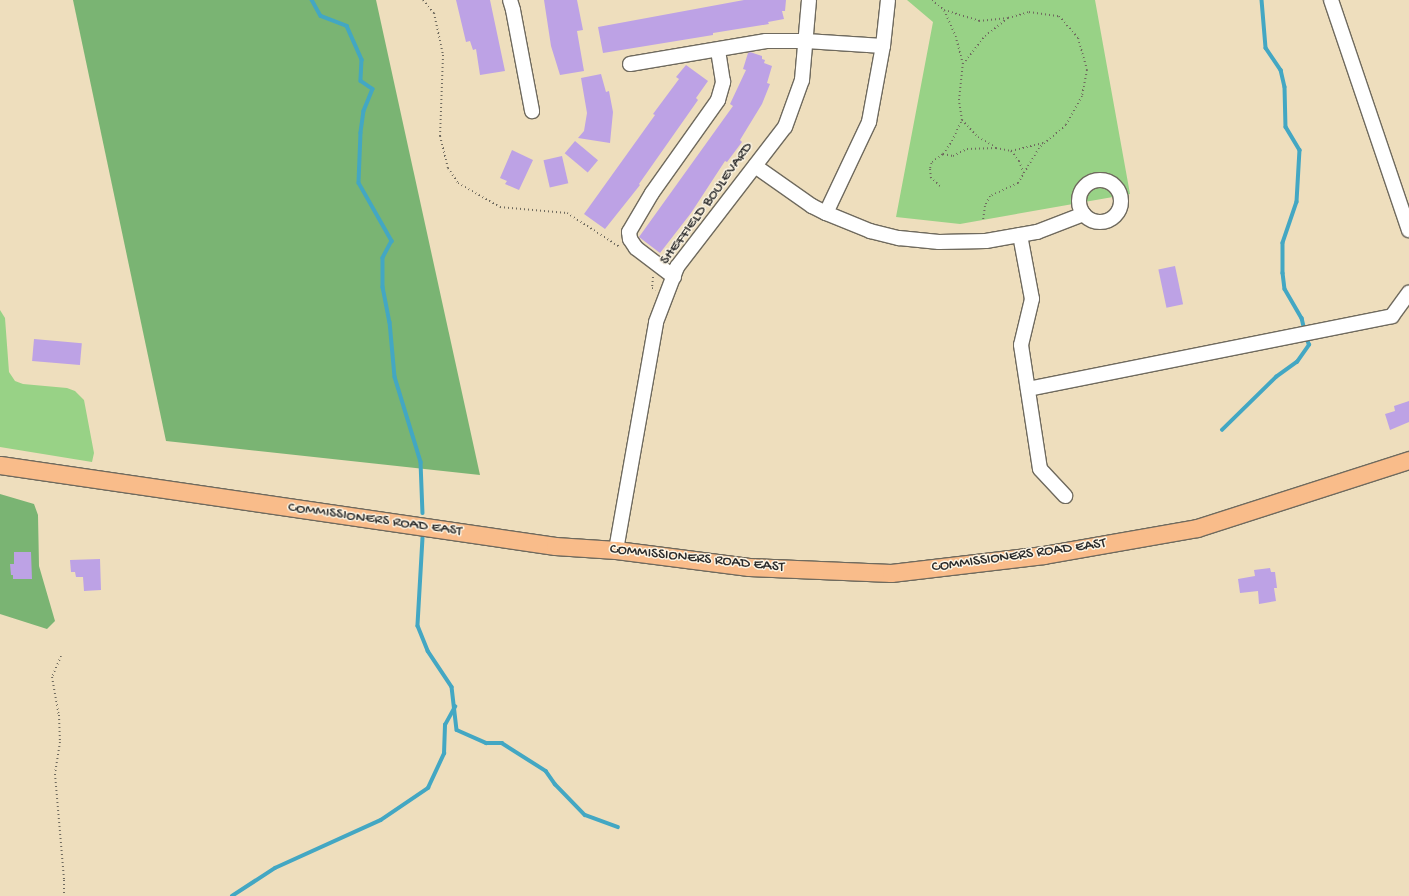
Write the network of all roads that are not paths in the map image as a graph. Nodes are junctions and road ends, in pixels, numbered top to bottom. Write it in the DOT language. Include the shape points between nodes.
graph roads {
  1 [pos="510,0"];
  2 [pos="809,0"];
  3 [pos="888,0"];
  4 [pos="1331,0"];
  5 [pos="806,41"];
  6 [pos="884,46"];
  7 [pos="718,50"];
  8 [pos="630,64"];
  9 [pos="532,111"];
  10 [pos="755,166"];
  11 [pos="1404,198"];
  12 [pos="826,213"];
  13 [pos="1084,214"];
  14 [pos="1409,230"];
  15 [pos="1020,235"];
  16 [pos="674,277"];
  17 [pos="1409,293"];
  18 [pos="1028,389"];
  19 [pos="1409,460"];
  20 [pos="0,465"];
  21 [pos="1065,496"];
  22 [pos="616,550"];
  1 -- 9 [label="street"];
  2 -- 5 [label="street, SHEFFIELD BOULEVARD"];
  3 -- 6 [label="street"];
  4 -- 11 [label="street"];
  5 -- 6 [label="street"];
  5 -- 7 [label="street" via="766,41"];
  5 -- 10 [label="street, SHEFFIELD BOULEVARD" via="802,80 785,127"];
  6 -- 12 [label="street" via="869,122"];
  7 -- 8 [label="street"];
  7 -- 16 [label="street" via="723,82 718,100 652,193 629,232 636,248"];
  10 -- 12 [label="street"];
  10 -- 16 [label="street, SHEFFIELD BOULEVARD" via="677,267"];
  11 -- 14 [label="street"];
  12 -- 15 [label="street" via="870,231 899,238 939,242 986,241"];
  13 -- 15 [label="street" via="1037,232"];
  15 -- 18 [label="street" via="1032,299 1021,345"];
  16 -- 22 [label="street, SHEFFIELD BOULEVARD" via="656,322"];
  17 -- 18 [label="street" via="1392,316"];
  18 -- 21 [label="street" via="1040,469"];
  19 -- 22 [label="main road, COMMISSIONERS ROAD EAST" via="1197,528 1044,555 891,573 749,567"];
  20 -- 22 [label="main road, COMMISSIONERS ROAD EAST" via="555,546"];
}
